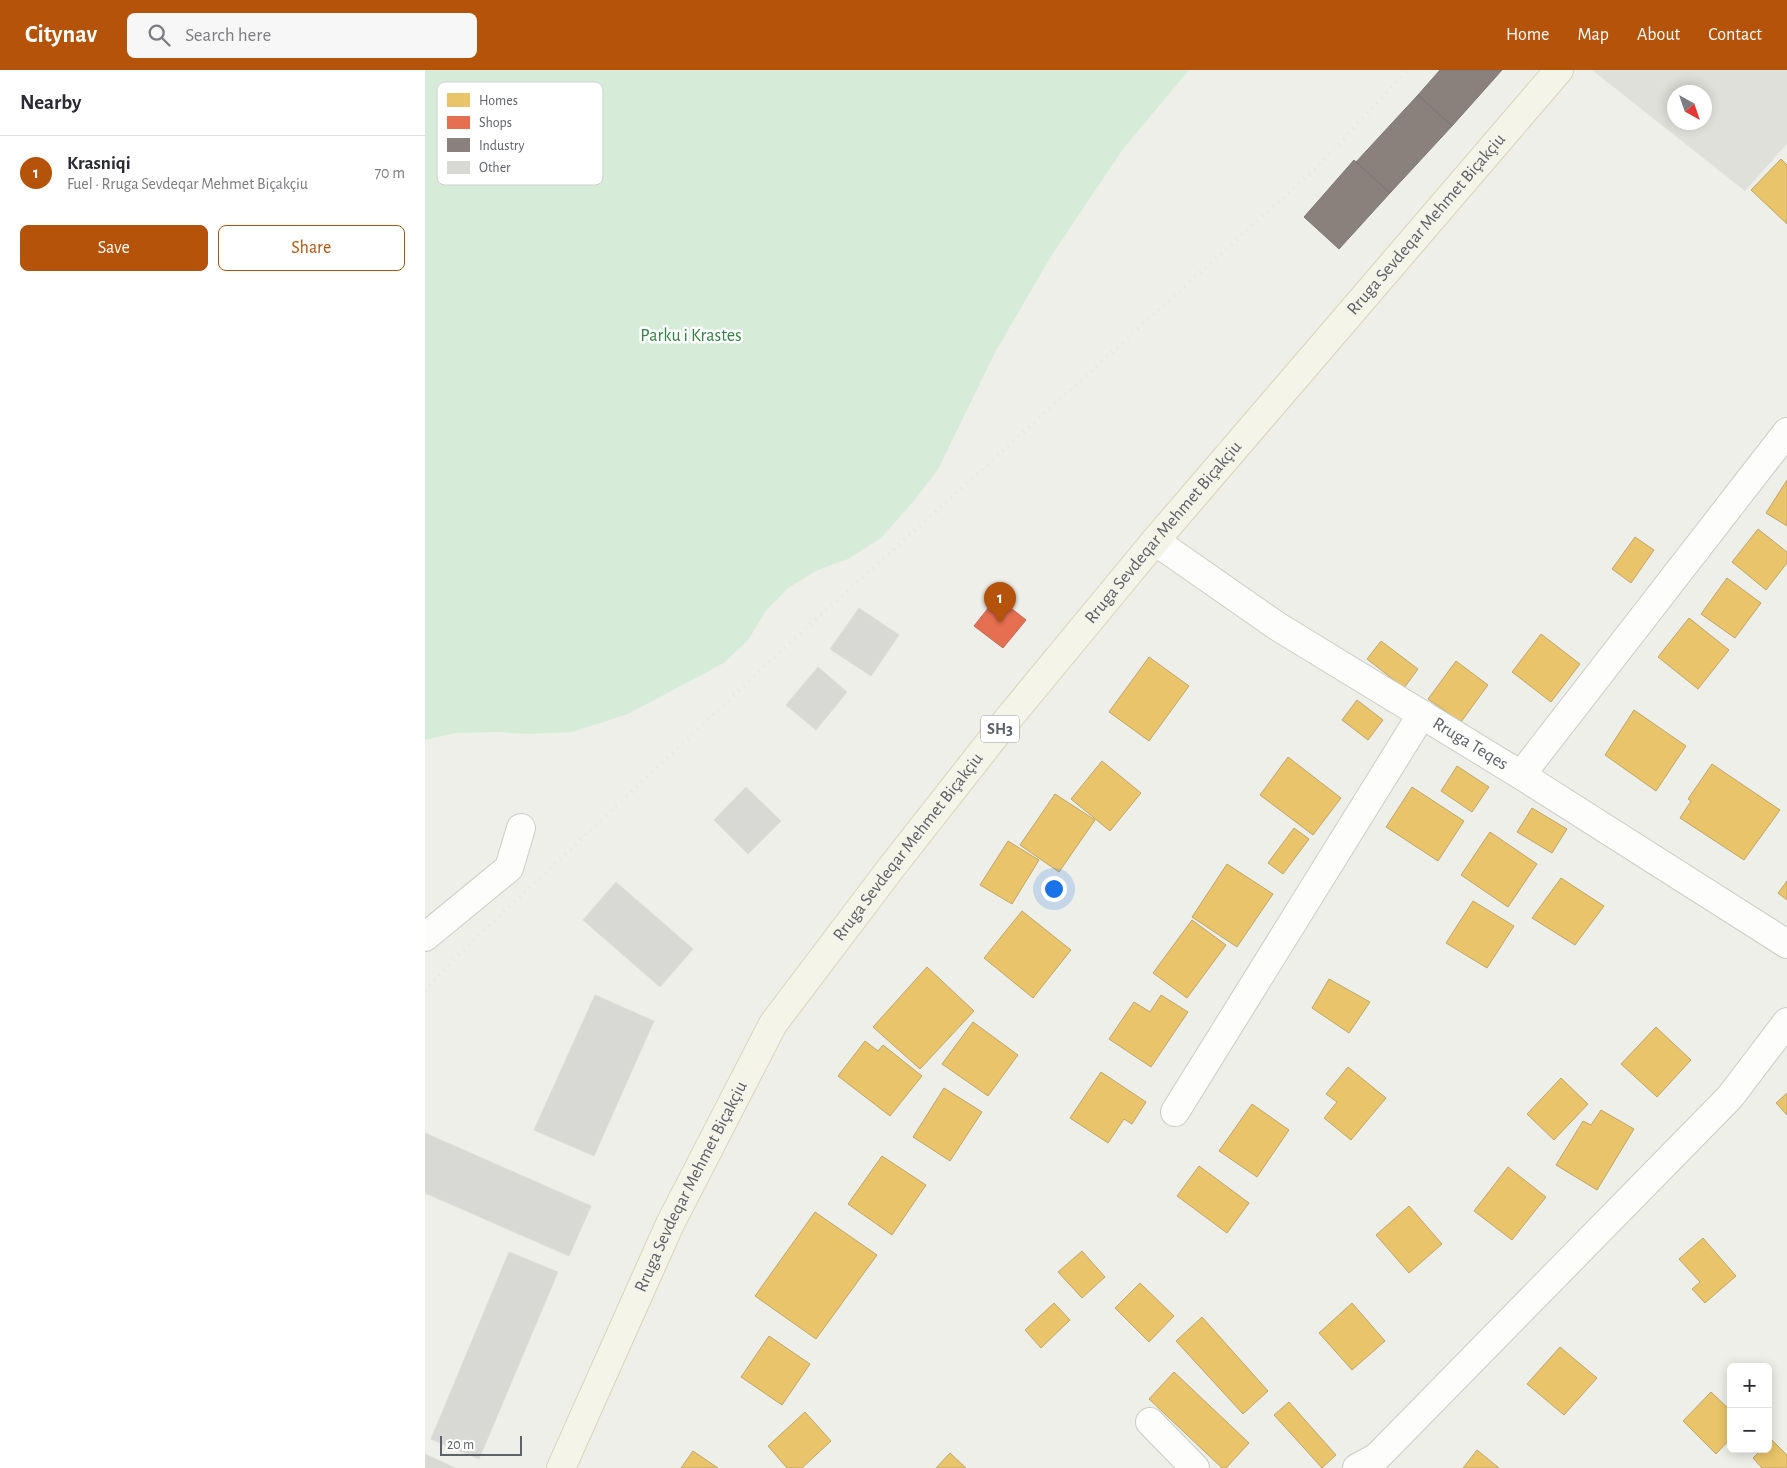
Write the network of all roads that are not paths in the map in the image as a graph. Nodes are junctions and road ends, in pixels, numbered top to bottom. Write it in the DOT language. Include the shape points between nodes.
graph roads {
  1 [pos="1559,70"];
  2 [pos="1787,432"];
  3 [pos="1155,542"];
  4 [pos="1422,714"];
  5 [pos="1521,775"];
  6 [pos="521,828"];
  7 [pos="425,937"];
  8 [pos="1787,944"];
  9 [pos="1787,1022"];
  10 [pos="1175,1112"];
  11 [pos="1150,1422"];
  12 [pos="1374,1464"];
  13 [pos="561,1468"];
  14 [pos="1195,1468"];
  1 -- 3 [label="main road, Rruga Sevdeqar Mehmet Biçakçiu / SH3"];
  2 -- 5 [label="street"];
  3 -- 4 [label="street, Rruga Teqes" via="1277,626"];
  3 -- 13 [label="main road, Rruga Sevdeqar Mehmet Biçakçiu / SH3" via="1002,727 773,1024 670,1224"];
  4 -- 5 [label="street, Rruga Teqes"];
  4 -- 10 [label="street"];
  5 -- 8 [label="street, Rruga Teqes"];
  6 -- 7 [label="street" via="509,868"];
  9 -- 12 [label="street" via="1730,1097"];
  11 -- 14 [label="street"];
}
